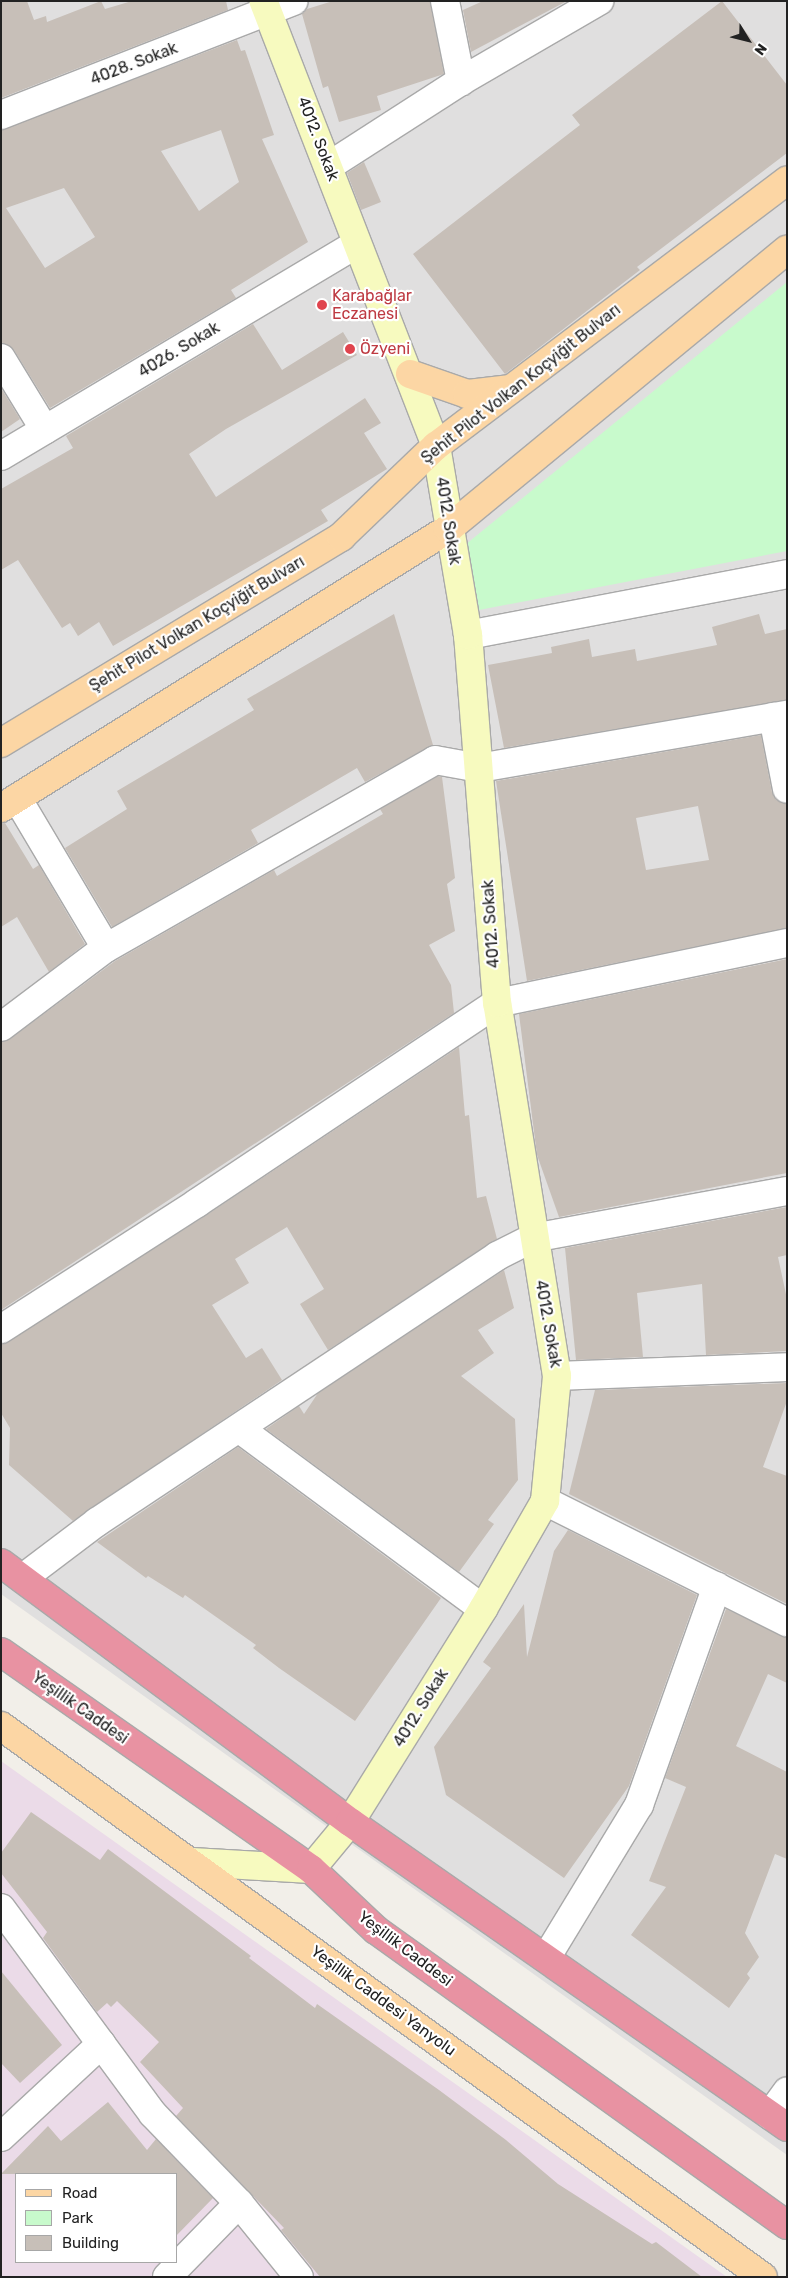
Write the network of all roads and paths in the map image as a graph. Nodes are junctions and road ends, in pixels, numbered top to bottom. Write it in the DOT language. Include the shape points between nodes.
graph roads {
  1 [pos="294,1"];
  2 [pos="446,1"];
  3 [pos="599,1"];
  4 [pos="265,7"];
  5 [pos="461,81"];
  6 [pos="1,115"];
  7 [pos="329,166"];
  8 [pos="787,182"];
  9 [pos="356,245"];
  10 [pos="787,250"];
  11 [pos="1,358"];
  12 [pos="410,374"];
  13 [pos="511,389"];
  14 [pos="45,430"];
  15 [pos="436,446"];
  16 [pos="1,456"];
  17 [pos="448,530"];
  18 [pos="787,574"];
  19 [pos="468,636"];
  20 [pos="780,716"];
  21 [pos="1,743"];
  22 [pos="479,768"];
  23 [pos="787,789"];
  24 [pos="9,803"];
  25 [pos="787,943"];
  26 [pos="106,948"];
  27 [pos="497,1003"];
  28 [pos="1,1027"];
  29 [pos="787,1191"];
  30 [pos="533,1238"];
  31 [pos="1,1329"];
  32 [pos="787,1367"];
  33 [pos="557,1376"];
  34 [pos="240,1429"];
  35 [pos="545,1501"];
  36 [pos="12,1571"];
  37 [pos="717,1586"];
  38 [pos="483,1610"];
  39 [pos="787,1622"];
  40 [pos="1,1652"];
  41 [pos="1,1726"];
  42 [pos="350,1822"];
  43 [pos="192,1862"];
  44 [pos="311,1869"];
  45 [pos="1,1908"];
  46 [pos="546,1958"];
  47 [pos="101,2044"];
  48 [pos="787,2092"];
  49 [pos="778,2121"];
  50 [pos="1,2137"];
  51 [pos="239,2203"];
  52 [pos="787,2225"];
  53 [pos="167,2277"];
  54 [pos="298,2277"];
  55 [pos="763,2277"];
  1 -- 4 [label="street, 4028. Sokak"];
  2 -- 5 [label="street"];
  3 -- 5 [label="street"];
  4 -- 6 [label="street, 4028. Sokak"];
  4 -- 7 [label="main road, 4012. Sokak"];
  5 -- 7 [label="street"];
  7 -- 9 [label="main road, 4012. Sokak"];
  8 -- 13 [label="main road, Şehit Pilot Volkan Koçyiğit Bulvarı"];
  9 -- 12 [label="main road, 4012. Sokak"];
  9 -- 14 [label="street, 4026. Sokak"];
  10 -- 17 [label="main road"];
  11 -- 14 [label="street"];
  12 -- 13 [label="main road" via="468,394"];
  12 -- 15 [label="main road, 4012. Sokak"];
  13 -- 15 [label="main road, Şehit Pilot Volkan Koçyiğit Bulvarı"];
  14 -- 16 [label="street, 4026. Sokak"];
  15 -- 17 [label="main road, 4012. Sokak"];
  15 -- 21 [label="main road, Şehit Pilot Volkan Koçyiğit Bulvarı" via="340,538"];
  17 -- 19 [label="main road, 4012. Sokak"];
  17 -- 24 [label="main road"];
  18 -- 19 [label="street"];
  19 -- 22 [label="main road, 4012. Sokak"];
  20 -- 22 [label="street"];
  20 -- 23 [label="street"];
  22 -- 26 [label="street" via="435,760"];
  22 -- 27 [label="main road, 4012. Sokak"];
  24 -- 26 [label="street"];
  25 -- 27 [label="street"];
  26 -- 28 [label="street"];
  27 -- 30 [label="main road, 4012. Sokak"];
  27 -- 31 [label="street"];
  29 -- 30 [label="street"];
  30 -- 33 [label="main road, 4012. Sokak"];
  30 -- 34 [label="street" via="497,1256"];
  32 -- 33 [label="street"];
  33 -- 35 [label="main road, 4012. Sokak"];
  34 -- 36 [label="street" via="97,1522"];
  34 -- 38 [label="street"];
  35 -- 37 [label="street"];
  35 -- 38 [label="main road, 4012. Sokak"];
  36 -- 42 [label="highway"];
  37 -- 39 [label="street"];
  37 -- 46 [label="street" via="639,1805"];
  38 -- 42 [label="main road, 4012. Sokak"];
  40 -- 44 [label="highway, Yeşillik Caddesi"];
  41 -- 43 [label="main road, Yeşillik Caddesi Yanyolu"];
  42 -- 44 [label="main road, 4012. Sokak"];
  42 -- 46 [label="highway"];
  43 -- 44 [label="main road"];
  43 -- 55 [label="main road, Yeşillik Caddesi Yanyolu"];
  44 -- 52 [label="highway, Yeşillik Caddesi" via="376,1930"];
  45 -- 47 [label="street"];
  46 -- 49 [label="highway"];
  47 -- 50 [label="street"];
  47 -- 51 [label="street" via="153,2114"];
  48 -- 49 [label="street"];
  51 -- 53 [label="street"];
  51 -- 54 [label="street"];
}
